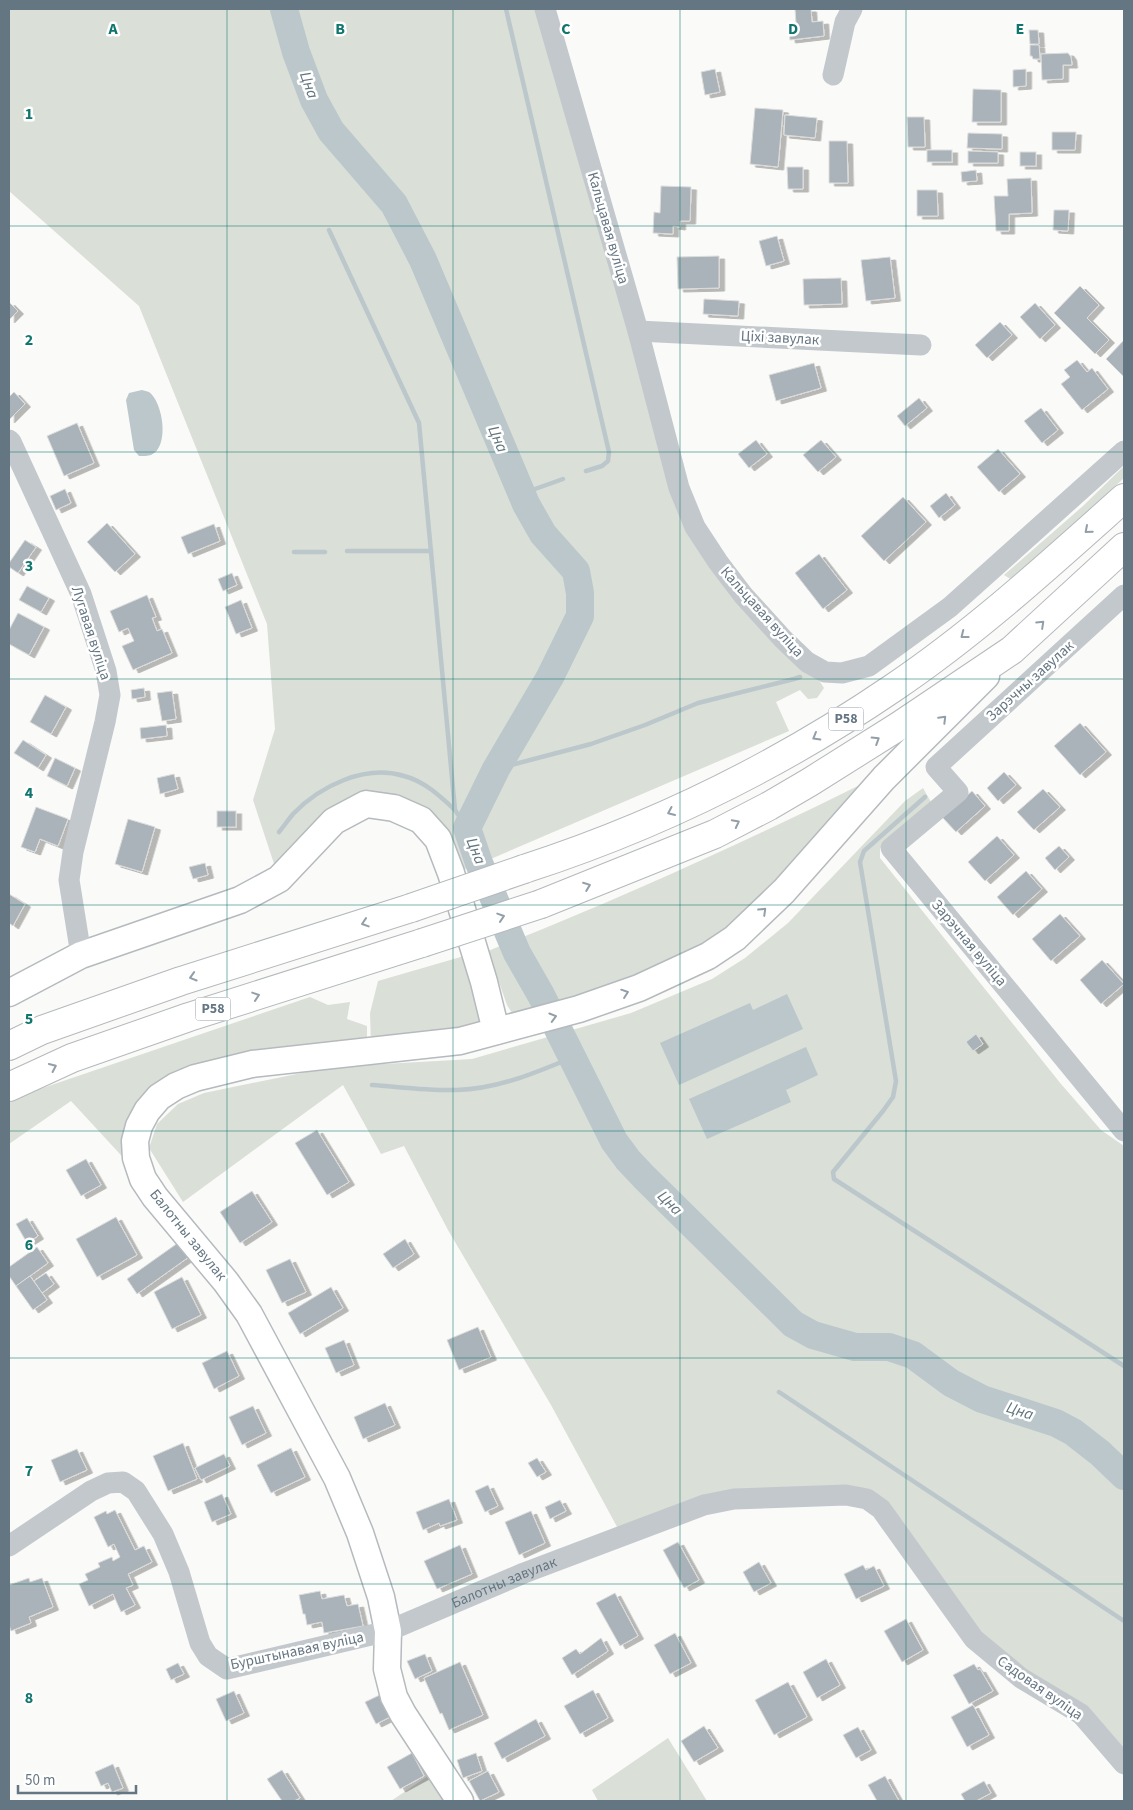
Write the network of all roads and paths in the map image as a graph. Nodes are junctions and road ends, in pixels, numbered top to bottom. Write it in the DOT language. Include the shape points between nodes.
graph roads {
  1 [pos="545,9"];
  2 [pos="852,9"];
  3 [pos="833,75"];
  4 [pos="638,331"];
  5 [pos="921,345"];
  6 [pos="9,440"];
  7 [pos="1124,451"];
  8 [pos="1124,498"];
  9 [pos="1124,547"];
  10 [pos="1124,595"];
  11 [pos="1012,650"];
  12 [pos="936,767"];
  13 [pos="81,955"];
  14 [pos="9,993"];
  15 [pos="496,1031"];
  16 [pos="9,1046"];
  17 [pos="9,1087"];
  18 [pos="1124,1131"];
  19 [pos="9,1546"];
  20 [pos="388,1631"];
  21 [pos="974,1638"];
  22 [pos="1124,1764"];
  23 [pos="460,1801"];
  1 -- 4 [label="street, Кальцавая вуліца"];
  2 -- 3 [label="street"];
  4 -- 5 [label="street, Ціхі завулак"];
  4 -- 7 [label="street, Кальцавая вуліца" via="680,488 695,527 743,595 776,632 807,662 825,672 842,673 869,666 942,613"];
  6 -- 13 [label="street, Лугавая вуліца" via="81,594 106,671 110,695 69,880"];
  8 -- 16 [label="highway, Р58, one-way, bridge" via="1016,593 936,657 831,729 767,765 675,810 568,855 172,984 42,1030"];
  11 -- 9 [label="highway, Р58, one-way"];
  10 -- 12 [label="street, Зарэчны завулак"];
  15 -- 11 [label="main road, Балотны завулак, one-way" via="579,1009 639,988 708,956 735,938 784,891 884,778"];
  17 -- 11 [label="highway, Р58, one-way, bridge" via="72,1058 189,1017 541,904 715,834 769,806 900,726"];
  12 -- 18 [label="street, Зарэчная вуліца" via="958,792 891,848"];
  13 -- 14 [label="main road"];
  13 -- 15 [label="main road" via="240,900 279,879 334,822 366,804 394,808 421,820 438,839 484,982"];
  15 -- 20 [label="main road, Балотны завулак" via="438,1045 252,1064 195,1078 159,1097 139,1126 135,1141 136,1158 143,1179 249,1314 337,1478 360,1533 381,1597"];
  19 -- 20 [label="street, Бурштынавая вуліца" via="91,1491 108,1483 123,1482 136,1491 164,1534 200,1644 208,1656 227,1669"];
  20 -- 21 [label="street, Балотны завулак" via="524,1572 704,1505 734,1499 846,1495 867,1499 881,1509"];
  20 -- 23 [label="main road, Балотны завулак" via="387,1669 394,1697"];
  21 -- 22 [label="street, Садовая вуліца" via="1020,1678 1081,1714"];
}
